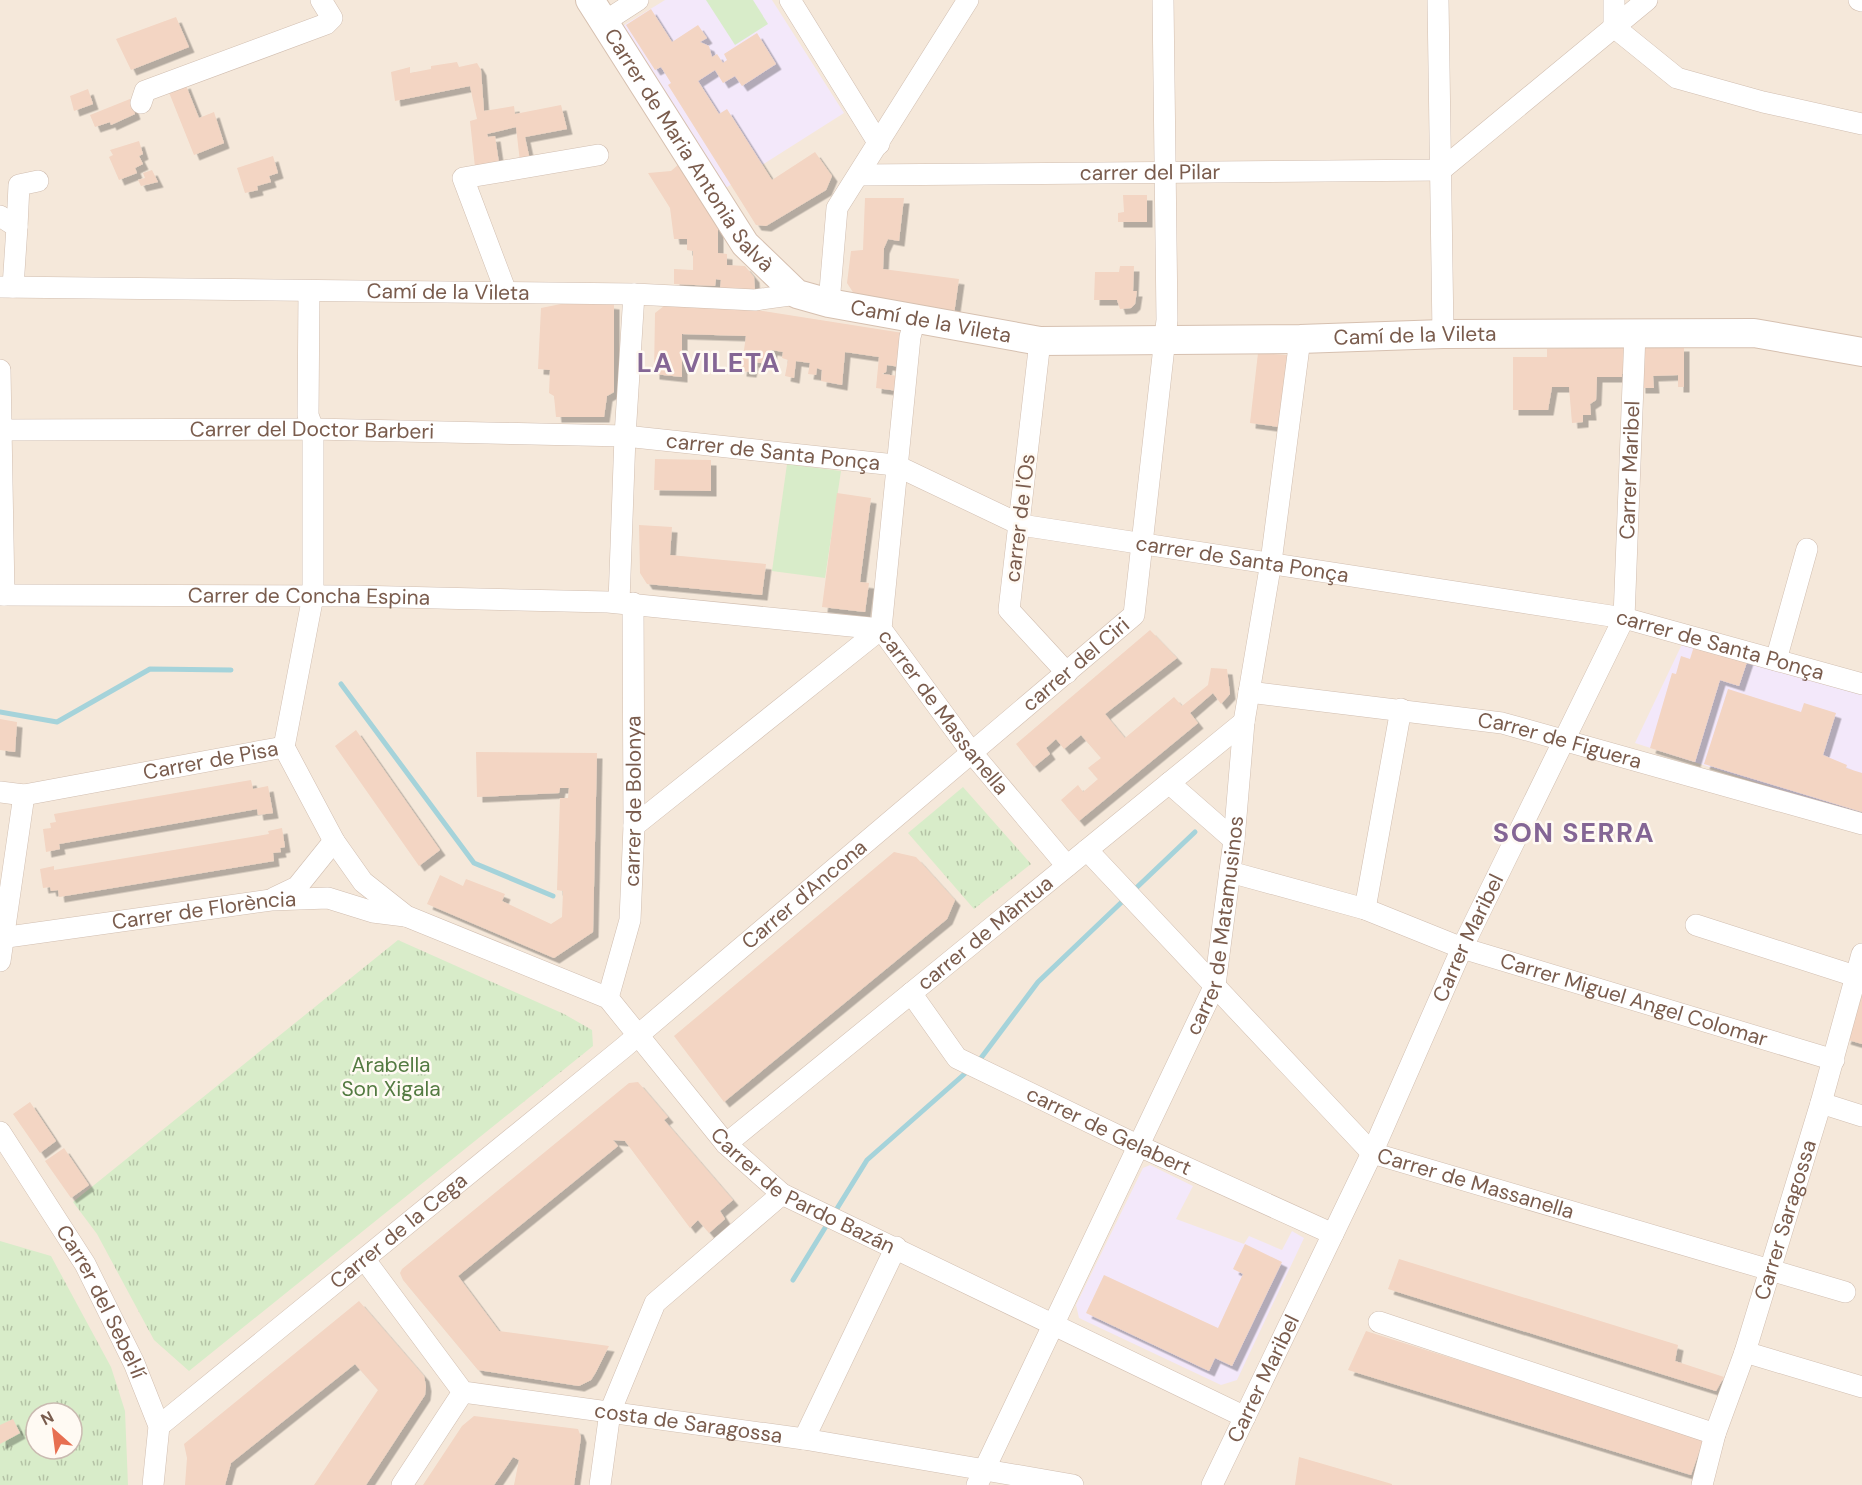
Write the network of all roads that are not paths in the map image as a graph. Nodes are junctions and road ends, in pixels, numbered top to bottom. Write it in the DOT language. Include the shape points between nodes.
graph roads {
  1 [pos="321,0"];
  2 [pos="638,0"];
  3 [pos="790,0"];
  4 [pos="968,0"];
  5 [pos="1163,0"];
  6 [pos="1438,0"];
  7 [pos="1614,0"];
  8 [pos="1647,0"];
  9 [pos="597,11"];
  10 [pos="1614,27"];
  11 [pos="141,103"];
  12 [pos="1862,124"];
  13 [pos="879,144"];
  14 [pos="598,155"];
  15 [pos="1441,170"];
  16 [pos="1163,173"];
  17 [pos="859,175"];
  18 [pos="38,181"];
  19 [pos="8,222"];
  20 [pos="7,287"];
  21 [pos="309,292"];
  22 [pos="506,292"];
  23 [pos="634,294"];
  24 [pos="797,294"];
  25 [pos="829,303"];
  26 [pos="915,319"];
  27 [pos="1635,333"];
  28 [pos="1443,334"];
  29 [pos="1300,339"];
  30 [pos="1040,341"];
  31 [pos="1166,341"];
  32 [pos="1862,352"];
  33 [pos="0,370"];
  34 [pos="314,429"];
  35 [pos="1,430"];
  36 [pos="625,436"];
  37 [pos="895,465"];
  38 [pos="1021,525"];
  39 [pos="1142,542"];
  40 [pos="1807,549"];
  41 [pos="1270,562"];
  42 [pos="2,595"];
  43 [pos="313,596"];
  44 [pos="626,603"];
  45 [pos="1624,618"];
  46 [pos="881,629"];
  47 [pos="1776,660"];
  48 [pos="1067,673"];
  49 [pos="1862,684"];
  50 [pos="1249,692"];
  51 [pos="1401,709"];
  52 [pos="1244,722"];
  53 [pos="1564,738"];
  54 [pos="284,747"];
  55 [pos="972,753"];
  56 [pos="1169,783"];
  57 [pos="0,792"];
  58 [pos="24,795"];
  59 [pos="1862,824"];
  60 [pos="634,826"];
  61 [pos="1234,840"];
  62 [pos="334,841"];
  63 [pos="1087,850"];
  64 [pos="1067,866"];
  65 [pos="1230,872"];
  66 [pos="271,900"];
  67 [pos="1365,909"];
  68 [pos="406,916"];
  69 [pos="1696,925"];
  70 [pos="2,938"];
  71 [pos="1462,948"];
  72 [pos="1862,954"];
  73 [pos="0,961"];
  74 [pos="1855,976"];
  75 [pos="1215,985"];
  76 [pos="911,993"];
  77 [pos="608,998"];
  78 [pos="636,1035"];
  79 [pos="1834,1060"];
  80 [pos="1821,1103"];
  81 [pos="1862,1116"];
  82 [pos="0,1132"];
  83 [pos="726,1144"];
  84 [pos="1139,1146"];
  85 [pos="1372,1153"];
  86 [pos="782,1194"];
  87 [pos="1333,1234"];
  88 [pos="896,1247"];
  89 [pos="365,1260"];
  90 [pos="1770,1272"];
  91 [pos="1845,1292"];
  92 [pos="1379,1322"];
  93 [pos="1052,1324"];
  94 [pos="1745,1352"];
  95 [pos="1862,1387"];
  96 [pos="463,1392"];
  97 [pos="610,1412"];
  98 [pos="1245,1417"];
  99 [pos="159,1426"];
  100 [pos="1715,1434"];
  101 [pos="804,1439"];
  102 [pos="981,1477"];
  103 [pos="153,1485"];
  104 [pos="402,1485"];
  105 [pos="600,1485"];
  106 [pos="1073,1485"];
  107 [pos="1212,1485"];
  108 [pos="1702,1485"];
  1 -- 11 [label="street" via="332,18 326,24 146,91"];
  2 -- 9 [label="street"];
  3 -- 13 [label="street"];
  4 -- 13 [label="street"];
  5 -- 16 [label="street, carrer del Ciri"];
  6 -- 15 [label="street"];
  7 -- 10 [label="street"];
  8 -- 10 [label="street"];
  9 -- 24 [label="street, Carrer de Maria Antonia Salvà" via="745,244"];
  10 -- 12 [label="street" via="1677,78"];
  10 -- 15 [label="street"];
  13 -- 17 [label="street"];
  14 -- 22 [label="street" via="464,178"];
  15 -- 16 [label="street, carrer del Pilar"];
  15 -- 28 [label="street"];
  16 -- 17 [label="street, carrer del Pilar"];
  16 -- 31 [label="street, carrer del Ciri"];
  17 -- 25 [label="street" via="837,208"];
  18 -- 19 [label="street" via="18,185"];
  19 -- 20 [label="street"];
  20 -- 21 [label="street, Camí de la Vileta"];
  21 -- 22 [label="street, Camí de la Vileta"];
  21 -- 34 [label="street" via="308,415"];
  22 -- 23 [label="street, Camí de la Vileta"];
  23 -- 24 [label="street, Camí de la Vileta" via="755,300"];
  23 -- 36 [label="street, carrer de Bolonya"];
  24 -- 25 [label="street, Camí de la Vileta"];
  25 -- 26 [label="street, Camí de la Vileta"];
  26 -- 30 [label="street, Camí de la Vileta"];
  26 -- 37 [label="street, carrer de Massanella"];
  27 -- 28 [label="street, Camí de la Vileta"];
  27 -- 32 [label="street, Camí de la Vileta" via="1754,333"];
  27 -- 45 [label="street, Carrer Maribel"];
  28 -- 29 [label="street, Camí de la Vileta"];
  29 -- 31 [label="street, Camí de la Vileta"];
  29 -- 41 [label="street, carrer de Matamusinos"];
  30 -- 31 [label="street, Camí de la Vileta"];
  30 -- 38 [label="street, carrer de l'Os"];
  31 -- 39 [label="street, carrer del Ciri"];
  33 -- 35 [label="street"];
  34 -- 35 [label="street, Carrer del Doctor Barberi"];
  34 -- 36 [label="street, Carrer del Doctor Barberi"];
  34 -- 43 [label="street"];
  35 -- 42 [label="street"];
  36 -- 37 [label="street, carrer de Santa Ponça"];
  36 -- 44 [label="street, carrer de Bolonya"];
  37 -- 38 [label="street, carrer de Santa Ponça"];
  37 -- 46 [label="street, carrer de Massanella"];
  38 -- 39 [label="street, carrer de Santa Ponça"];
  38 -- 48 [label="street, carrer de l'Os" via="1009,610"];
  39 -- 41 [label="street, carrer de Santa Ponça"];
  39 -- 48 [label="street, carrer del Ciri" via="1134,615"];
  40 -- 47 [label="street"];
  41 -- 45 [label="street, carrer de Santa Ponça"];
  41 -- 50 [label="street, carrer de Matamusinos"];
  42 -- 43 [label="street, Carrer de Concha Espina"];
  43 -- 44 [label="street, Carrer de Concha Espina"];
  43 -- 54 [label="street"];
  44 -- 46 [label="street, Carrer de Concha Espina"];
  44 -- 60 [label="street, carrer de Bolonya"];
  45 -- 47 [label="street, carrer de Santa Ponça"];
  45 -- 53 [label="street, Carrer Maribel"];
  46 -- 55 [label="street, carrer de Massanella"];
  46 -- 60 [label="street"];
  47 -- 49 [label="street, carrer de Santa Ponça"];
  48 -- 55 [label="street, carrer del Ciri"];
  50 -- 51 [label="street, Carrer de Figuera"];
  50 -- 52 [label="street, carrer de Matamusinos"];
  51 -- 53 [label="street, Carrer de Figuera" via="1502,723"];
  51 -- 67 [label="street"];
  52 -- 56 [label="street, carrer de Màntua"];
  52 -- 61 [label="street, carrer de Matamusinos"];
  53 -- 59 [label="street, Carrer de Figuera"];
  53 -- 71 [label="street, Carrer Maribel"];
  54 -- 58 [label="street, Carrer de Pisa"];
  54 -- 62 [label="street, Carrer de Pisa"];
  55 -- 64 [label="street, carrer de Massanella"];
  55 -- 78 [label="street, Carrer d'Ancona"];
  56 -- 61 [label="street"];
  56 -- 63 [label="street, carrer de Màntua"];
  57 -- 58 [label="street, Carrer de Pisa"];
  58 -- 70 [label="street"];
  60 -- 77 [label="street, carrer de Bolonya" via="630,920"];
  61 -- 65 [label="street, carrer de Matamusinos"];
  62 -- 66 [label="street" via="297,887"];
  62 -- 68 [label="street, Carrer de Pisa" via="363,882"];
  63 -- 64 [label="street, carrer de Màntua"];
  63 -- 75 [label="street, Carrer de Massanella"];
  64 -- 76 [label="street, carrer de Màntua"];
  65 -- 67 [label="street, Carrer Miguel Angel Colomar"];
  65 -- 75 [label="street, carrer de Matamusinos"];
  66 -- 68 [label="street, Carrer de Florència" via="328,898 374,912"];
  66 -- 70 [label="street, Carrer de Florència"];
  67 -- 71 [label="street, Carrer Miguel Angel Colomar"];
  68 -- 77 [label="street"];
  69 -- 74 [label="street"];
  70 -- 73 [label="street"];
  71 -- 79 [label="street, Carrer Miguel Angel Colomar"];
  71 -- 85 [label="street, Carrer Maribel"];
  72 -- 74 [label="street, Carrer Saragossa"];
  74 -- 79 [label="street, Carrer Saragossa"];
  75 -- 84 [label="street, carrer de Matamusinos"];
  75 -- 85 [label="street, Carrer de Massanella"];
  76 -- 83 [label="street, carrer de Màntua"];
  76 -- 84 [label="street, carrer de Gelabert" via="957,1058"];
  77 -- 78 [label="street, Carrer de Pardo Bazán"];
  78 -- 83 [label="street, Carrer de Pardo Bazán"];
  78 -- 89 [label="street, Carrer de la Cega"];
  79 -- 80 [label="street, Carrer Saragossa"];
  80 -- 81 [label="street"];
  80 -- 90 [label="street, Carrer Saragossa"];
  82 -- 99 [label="street, Carrer del Sebel·lí" via="85,1264 134,1363"];
  83 -- 86 [label="street, Carrer de Pardo Bazán"];
  84 -- 87 [label="street, carrer de Gelabert"];
  84 -- 93 [label="street, carrer de Matamusinos"];
  85 -- 87 [label="street, Carrer Maribel"];
  85 -- 90 [label="street, Carrer de Massanella"];
  86 -- 88 [label="street, Carrer de Pardo Bazán"];
  86 -- 97 [label="street" via="655,1303"];
  87 -- 98 [label="street, Carrer Maribel"];
  88 -- 93 [label="street, Carrer de Pardo Bazán"];
  88 -- 101 [label="street"];
  89 -- 96 [label="street"];
  89 -- 99 [label="street, Carrer de la Cega"];
  90 -- 91 [label="street, Carrer de Massanella"];
  90 -- 94 [label="street, Carrer Saragossa"];
  92 -- 100 [label="street"];
  93 -- 98 [label="street, Carrer de Pardo Bazán"];
  93 -- 102 [label="street, carrer de Matamusinos"];
  94 -- 95 [label="street"];
  94 -- 100 [label="street, Carrer Saragossa"];
  96 -- 97 [label="street, costa de Saragossa"];
  96 -- 104 [label="street"];
  97 -- 101 [label="street, costa de Saragossa"];
  97 -- 105 [label="street"];
  98 -- 107 [label="street, Carrer Maribel"];
  99 -- 103 [label="street, Carrer del Sebel·lí"];
  100 -- 108 [label="street, Carrer Saragossa"];
  101 -- 102 [label="street, costa de Saragossa"];
  102 -- 106 [label="street, costa de Saragossa"];
}
